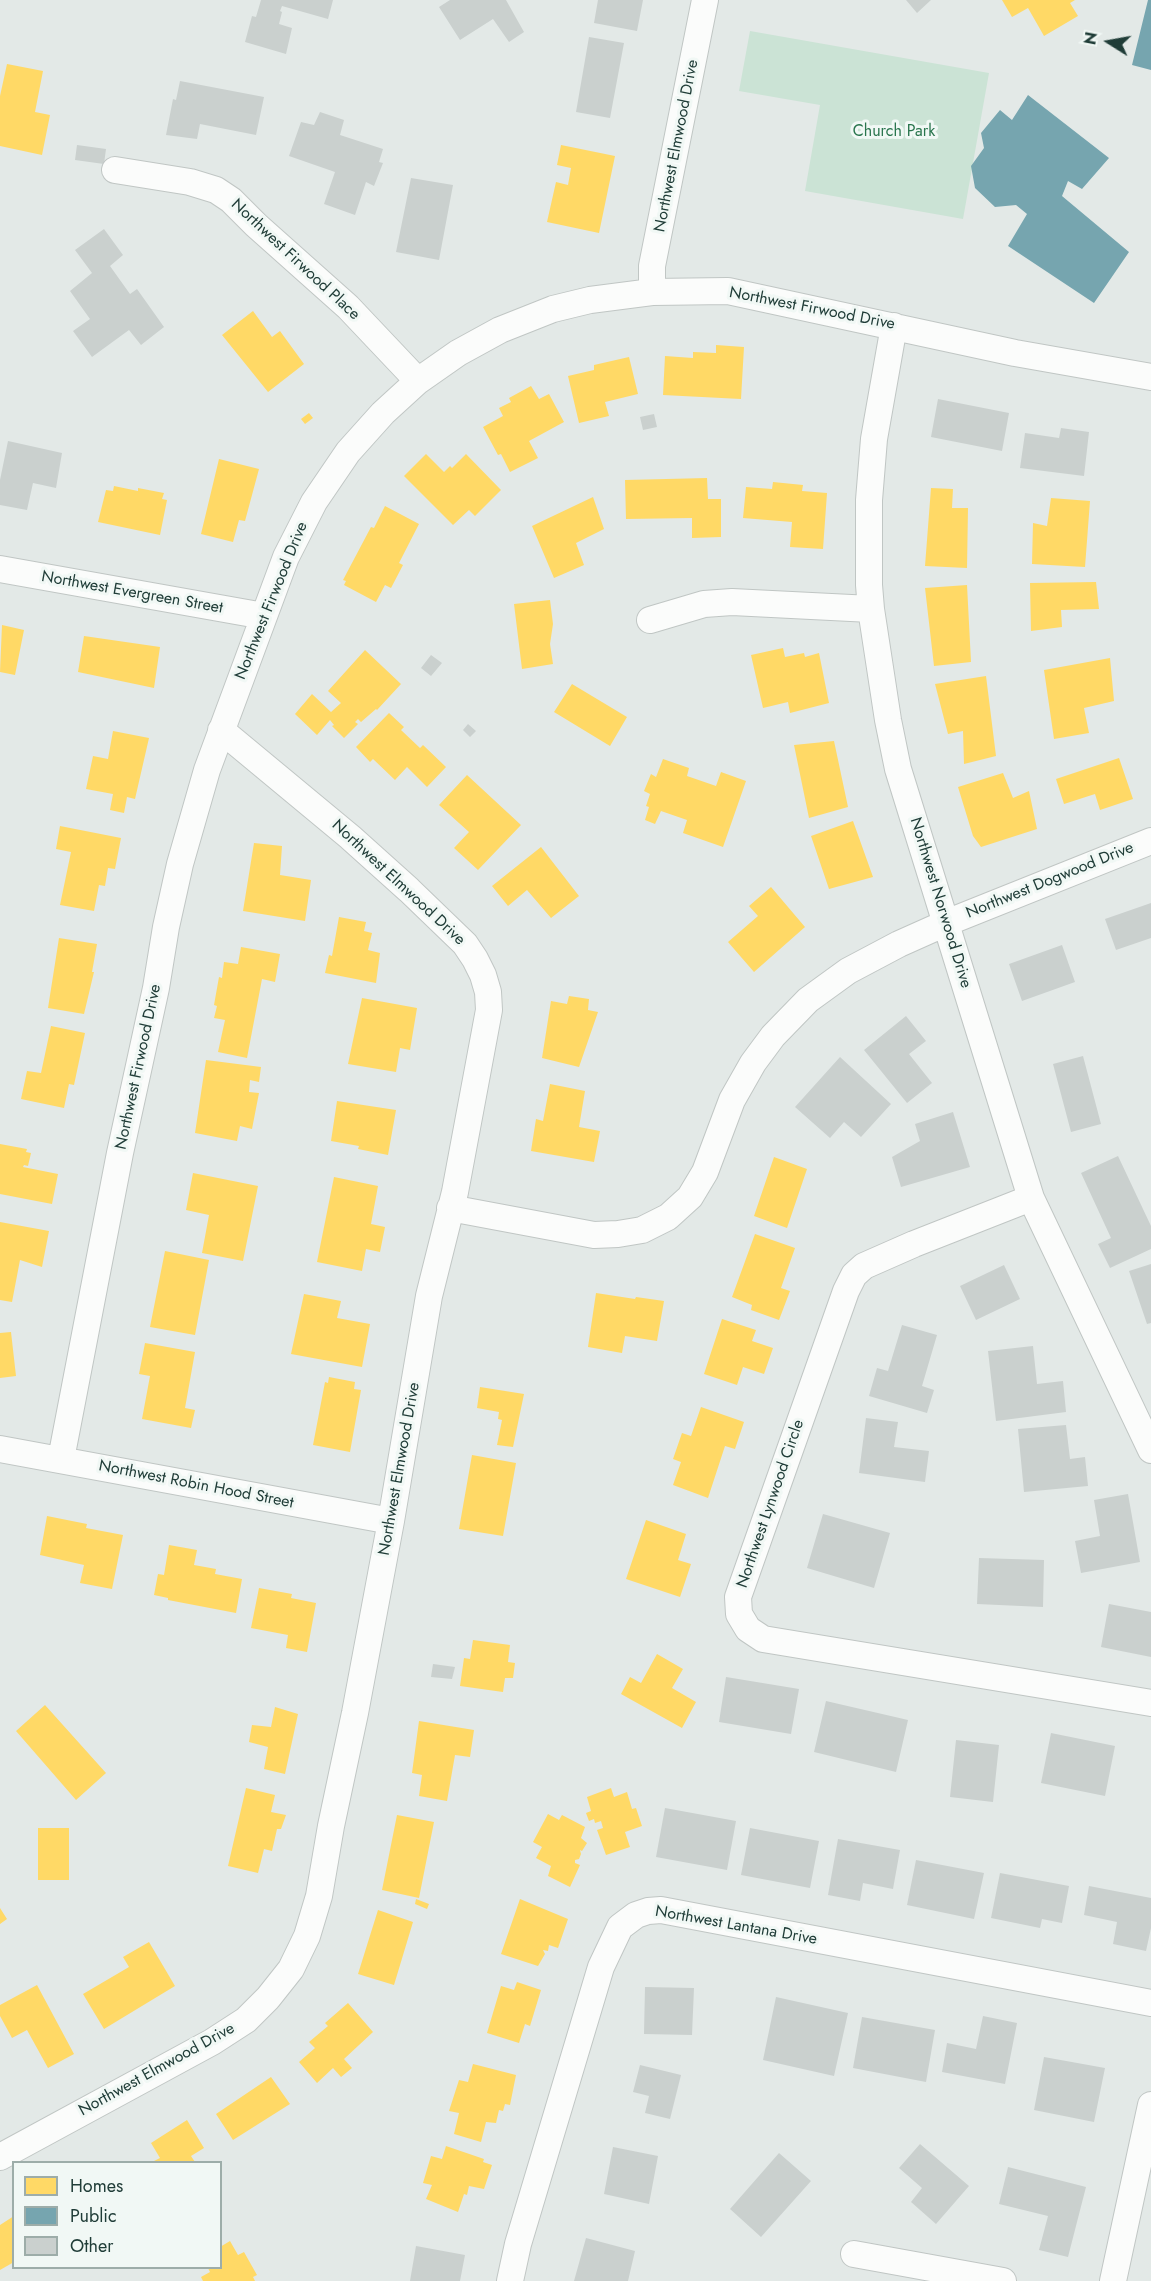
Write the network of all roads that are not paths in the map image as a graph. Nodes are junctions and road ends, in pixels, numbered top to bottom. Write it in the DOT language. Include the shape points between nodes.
graph roads {
  1 [pos="705,0"];
  2 [pos="114,170"];
  3 [pos="652,292"];
  4 [pos="894,326"];
  5 [pos="1151,376"];
  6 [pos="418,381"];
  7 [pos="0,569"];
  8 [pos="871,609"];
  9 [pos="264,616"];
  10 [pos="650,620"];
  11 [pos="221,730"];
  12 [pos="1151,841"];
  13 [pos="946,923"];
  14 [pos="1031,1198"];
  15 [pos="450,1208"];
  16 [pos="0,1449"];
  17 [pos="1151,1450"];
  18 [pos="61,1459"];
  19 [pos="391,1521"];
  20 [pos="1151,1703"];
  21 [pos="1151,2003"];
  22 [pos="1151,2105"];
  23 [pos="2,2151"];
  24 [pos="854,2254"];
  25 [pos="510,2281"];
  26 [pos="1003,2281"];
  27 [pos="1113,2281"];
  1 -- 3 [label="street, Northwest Elmwood Drive" via="652,266"];
  2 -- 6 [label="street, Northwest Firwood Place" via="190,182 216,190 231,200 348,307"];
  3 -- 4 [label="street, Northwest Firwood Drive" via="728,291"];
  3 -- 6 [label="street, Northwest Firwood Drive" via="590,300 543,313 483,339"];
  4 -- 5 [label="street, Northwest Firwood Drive"];
  4 -- 8 [label="street, Northwest Norwood Drive" via="874,438 869,500"];
  6 -- 9 [label="street, Northwest Firwood Drive" via="382,413 348,452 314,502 286,557"];
  7 -- 9 [label="street, Northwest Evergreen Street"];
  8 -- 10 [label="street" via="732,602 704,604"];
  8 -- 13 [label="street, Northwest Norwood Drive" via="898,769"];
  9 -- 11 [label="street, Northwest Firwood Drive"];
  11 -- 15 [label="street, Northwest Elmwood Drive" via="401,882 476,959 488,992 489,1010"];
  11 -- 18 [label="street, Northwest Firwood Drive" via="180,864"];
  12 -- 13 [label="street, Northwest Dogwood Drive"];
  13 -- 14 [label="street, Northwest Norwood Drive"];
  13 -- 15 [label="street, Northwest Dogwood Drive" via="848,971 808,1000 773,1036 732,1100 705,1172 690,1197 668,1217 642,1230 594,1235"];
  14 -- 17 [label="street, Northwest Norwood Drive"];
  14 -- 20 [label="street, Northwest Lynwood Circle" via="914,1244 864,1266 855,1275 738,1597 739,1614 748,1629 762,1639"];
  15 -- 19 [label="street, Northwest Elmwood Drive" via="429,1296"];
  16 -- 18 [label="street, Northwest Robin Hood Street"];
  18 -- 19 [label="street, Northwest Robin Hood Street"];
  19 -- 23 [label="street, Northwest Elmwood Drive" via="319,1896 308,1936 291,1969 246,2020 212,2042"];
  21 -- 25 [label="street, Northwest Lantana Drive" via="661,1910 636,1915 620,1927 601,1967"];
  22 -- 27 [label="street"];
  24 -- 26 [label="street"];
}
